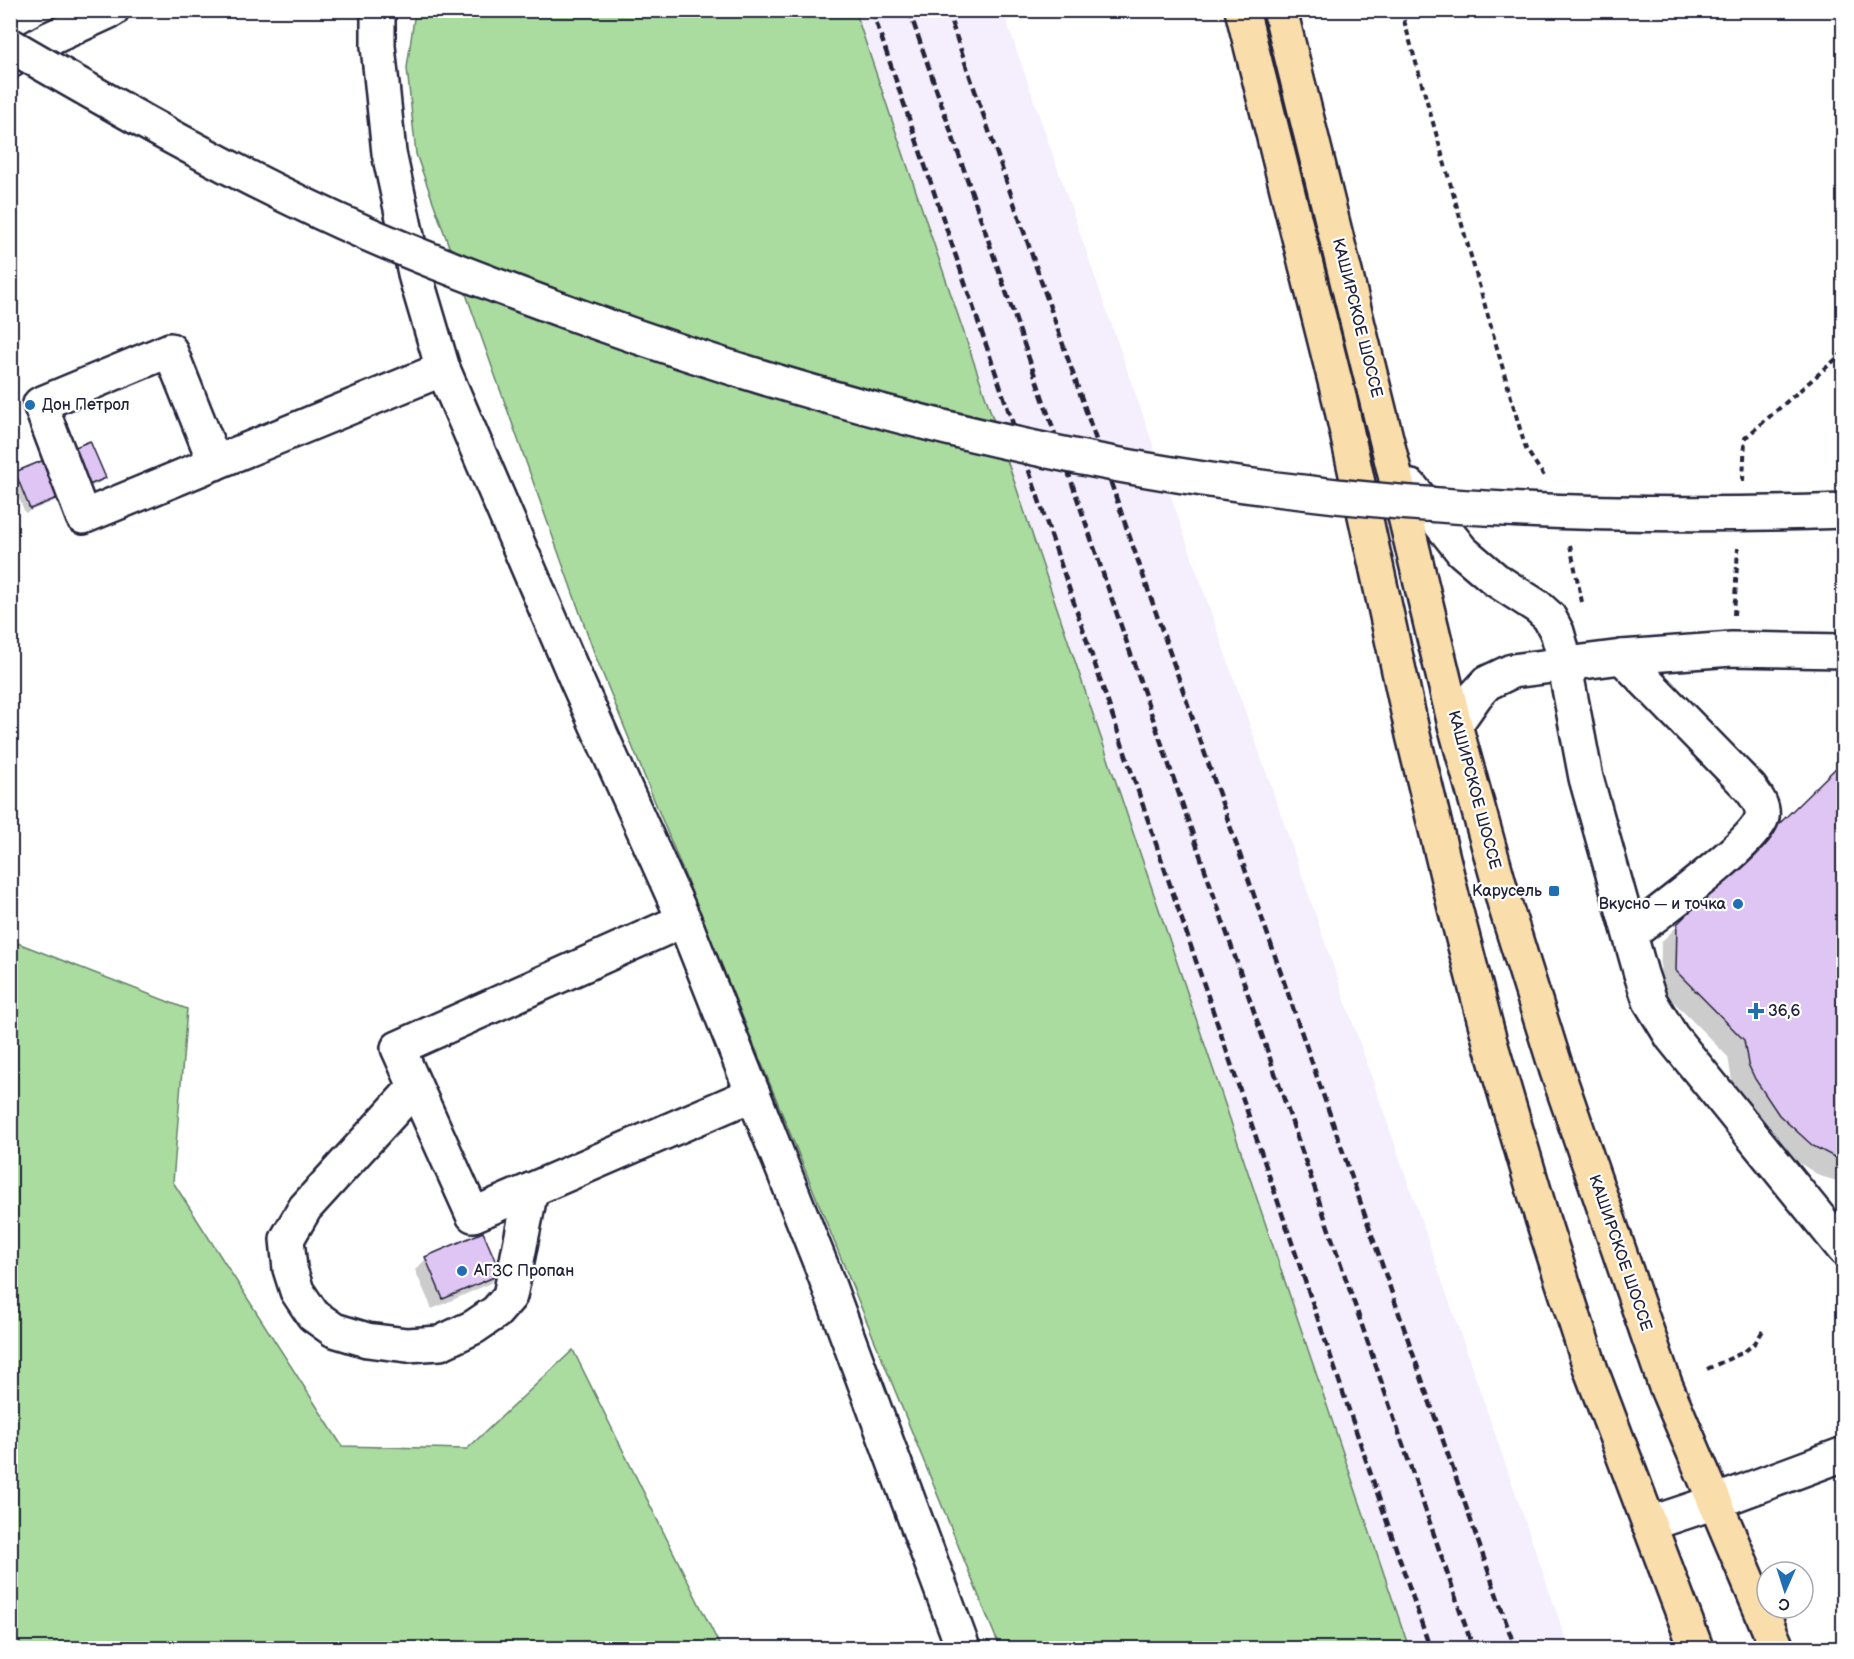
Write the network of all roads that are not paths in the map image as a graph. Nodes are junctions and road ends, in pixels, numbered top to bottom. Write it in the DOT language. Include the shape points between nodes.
graph roads {
  1 [pos="112,10"];
  2 [pos="378,10"];
  3 [pos="1242,10"];
  4 [pos="1280,10"];
  5 [pos="10,45"];
  6 [pos="10,62"];
  7 [pos="443,369"];
  8 [pos="1392,462"];
  9 [pos="215,463"];
  10 [pos="1844,511"];
  11 [pos="1844,651"];
  12 [pos="1622,657"];
  13 [pos="1564,666"];
  14 [pos="1455,725"];
  15 [pos="684,920"];
  16 [pos="1631,934"];
  17 [pos="415,1087"];
  18 [pos="753,1094"];
  19 [pos="531,1190"];
  20 [pos="1844,1249"];
  21 [pos="1844,1454"];
  22 [pos="1715,1502"];
  23 [pos="1649,1524"];
  24 [pos="963,1648"];
  25 [pos="1696,1648"];
  26 [pos="1777,1648"];
  1 -- 6 [label="street"];
  2 -- 7 [label="street" via="389,153 416,278"];
  3 -- 23 [label="main road" via="1340,401 1418,757 1487,1031 1568,1301"];
  4 -- 8 [label="main road, КАШИРСКОЕ ШОССЕ"];
  5 -- 10 [label="street, bridge" via="123,111 367,234 648,341 889,413 1132,467 1340,496 1628,514"];
  7 -- 9 [label="street"];
  7 -- 15 [label="street"];
  8 -- 13 [label="street" via="1462,551 1549,617 1557,632"];
  8 -- 14 [label="main road, КАШИРСКОЕ ШОССЕ"];
  9 -- 9 [label="street" via="83,517 40,404 170,350"];
  11 -- 12 [label="street" via="1732,649"];
  12 -- 13 [label="street"];
  12 -- 16 [label="street" via="1750,788 1762,810 1755,829 1719,864"];
  13 -- 14 [label="street" via="1512,670 1499,675 1476,694"];
  13 -- 16 [label="street" via="1586,778"];
  14 -- 22 [label="main road, КАШИРСКОЕ ШОССЕ" via="1557,1071 1665,1384"];
  15 -- 17 [label="street" via="398,1048"];
  15 -- 18 [label="street"];
  16 -- 20 [label="street" via="1650,1001 1660,1019"];
  17 -- 19 [label="street" via="473,1215"];
  17 -- 19 [label="street" via="305,1208 287,1239 297,1291 313,1315 334,1330 367,1340 407,1345 440,1343 474,1327 510,1296"];
  18 -- 19 [label="street"];
  18 -- 24 [label="street"];
  21 -- 22 [label="street"];
  22 -- 23 [label="street"];
  22 -- 26 [label="main road, КАШИРСКОЕ ШОССЕ"];
  23 -- 25 [label="main road"];
}
